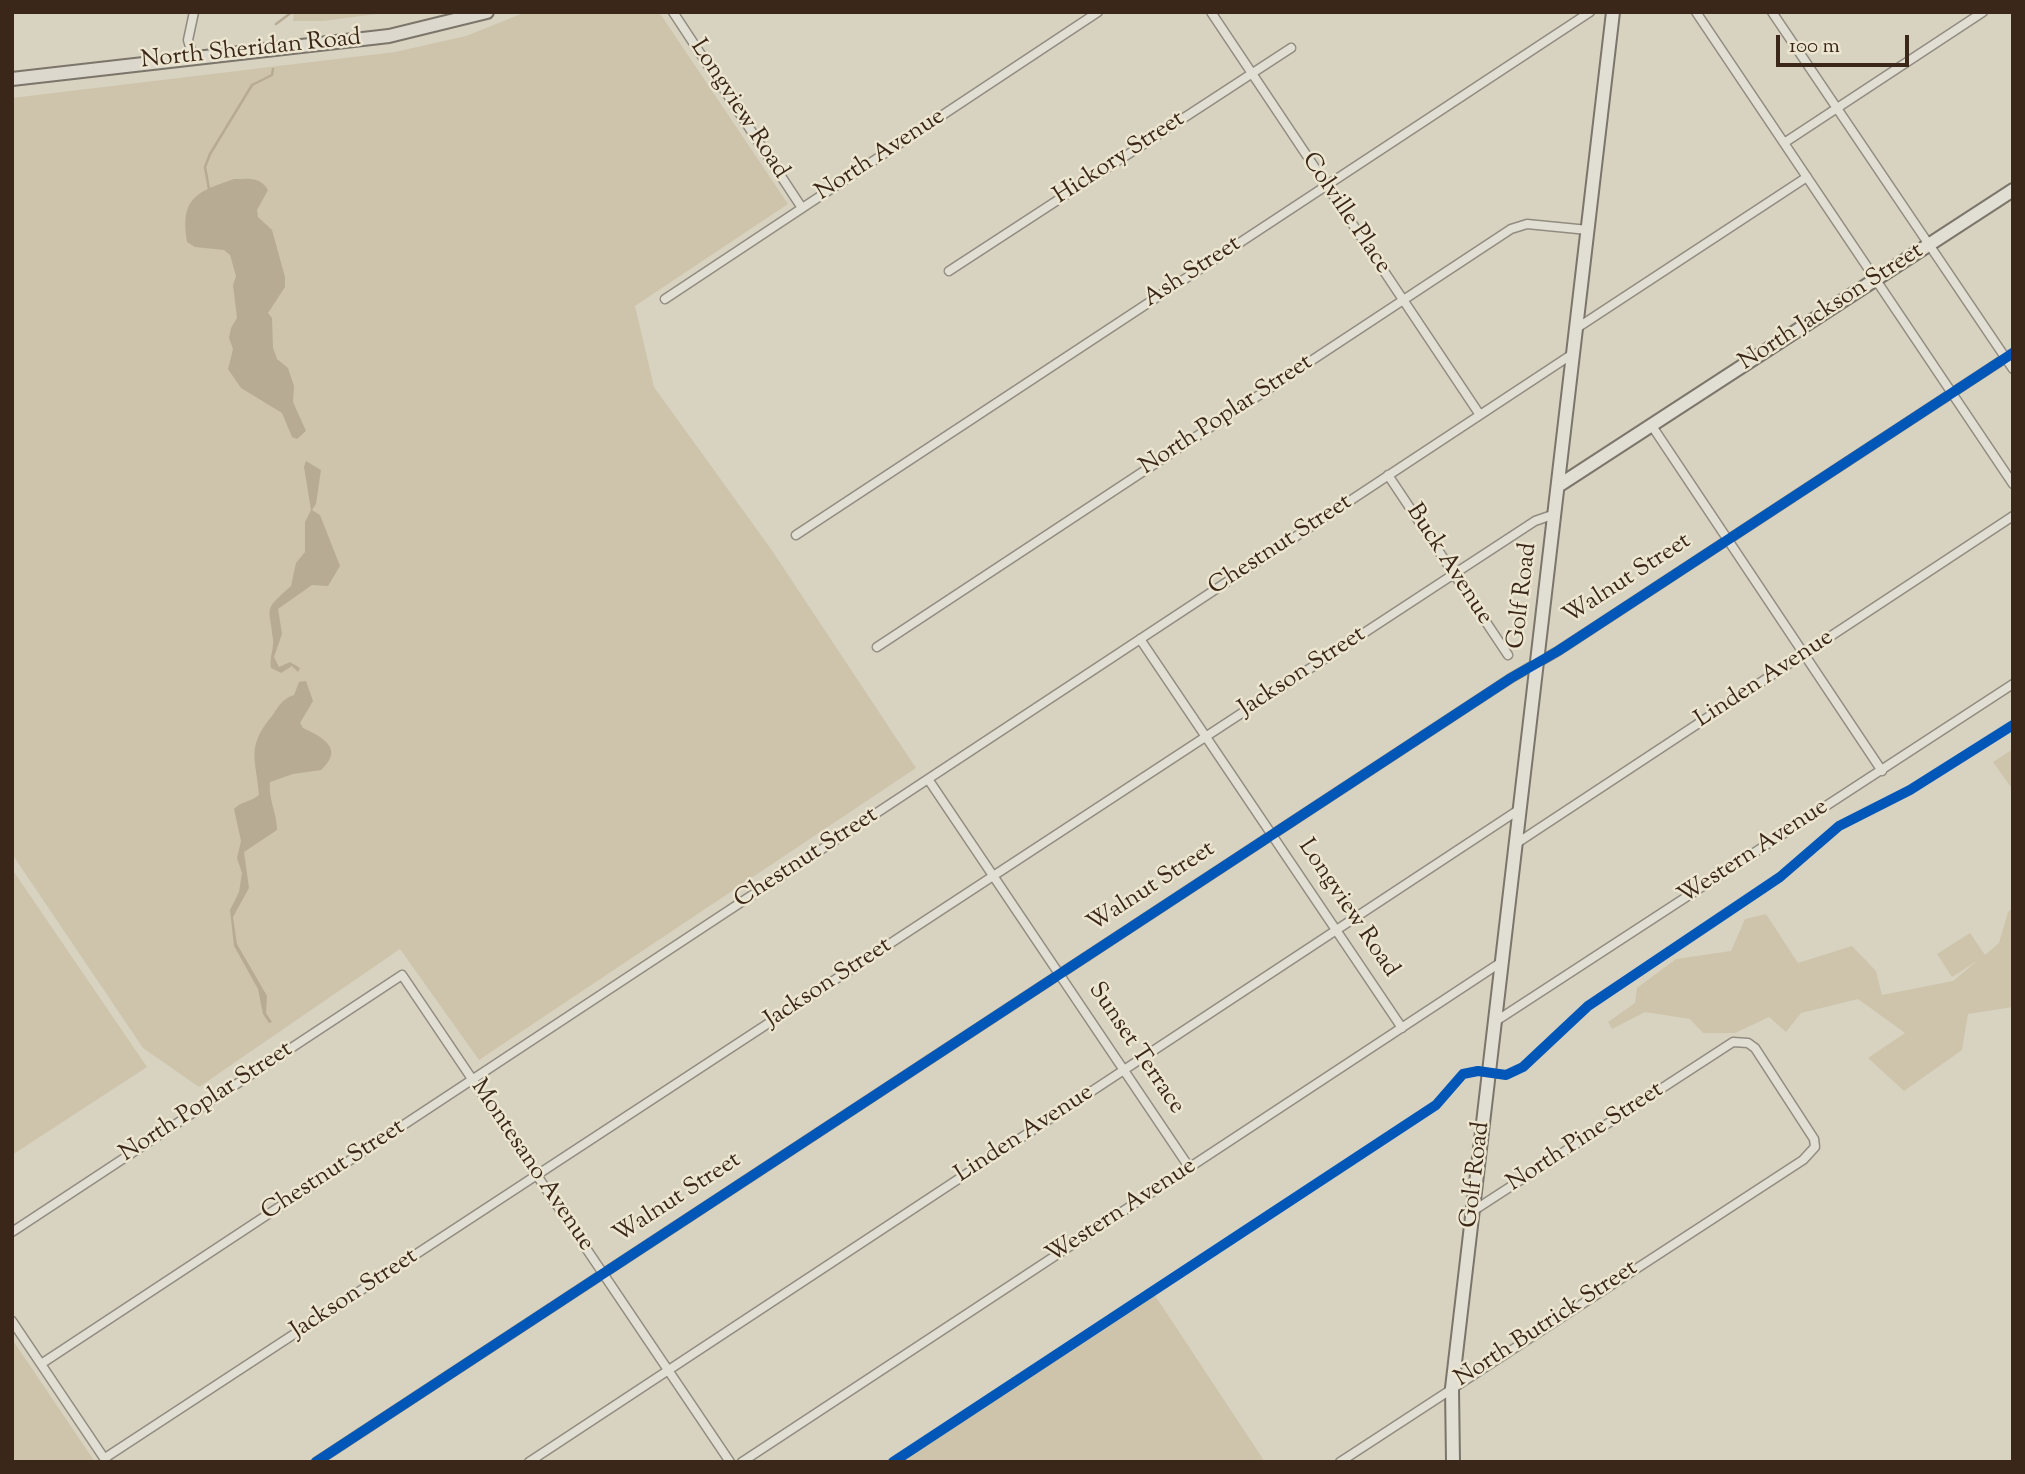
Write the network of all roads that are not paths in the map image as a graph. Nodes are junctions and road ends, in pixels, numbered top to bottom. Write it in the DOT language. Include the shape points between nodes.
graph roads {
  1 [pos="194,12"];
  2 [pos="487,12"];
  3 [pos="673,12"];
  4 [pos="1097,12"];
  5 [pos="1211,12"];
  6 [pos="1590,12"];
  7 [pos="1613,12"];
  8 [pos="1696,12"];
  9 [pos="1772,12"];
  10 [pos="1983,12"];
  11 [pos="1291,48"];
  12 [pos="193,57"];
  13 [pos="1251,73"];
  14 [pos="12,79"];
  15 [pos="1837,108"];
  16 [pos="1784,143"];
  17 [pos="1807,177"];
  18 [pos="1325,186"];
  19 [pos="2013,190"];
  20 [pos="802,208"];
  21 [pos="1588,230"];
  22 [pos="1929,245"];
  23 [pos="949,271"];
  24 [pos="1876,280"];
  25 [pos="665,299"];
  26 [pos="1404,299"];
  27 [pos="1577,328"];
  28 [pos="1574,353"];
  29 [pos="2009,355"];
  30 [pos="2013,369"];
  31 [pos="1951,393"];
  32 [pos="1480,415"];
  33 [pos="1652,426"];
  34 [pos="1388,475"];
  35 [pos="2013,484"];
  36 [pos="1558,486"];
  37 [pos="1555,514"];
  38 [pos="2013,516"];
  39 [pos="796,535"];
  40 [pos="1728,540"];
  41 [pos="1454,574"];
  42 [pos="1140,639"];
  43 [pos="877,647"];
  44 [pos="1804,654"];
  45 [pos="1508,655"];
  46 [pos="1538,663"];
  47 [pos="2013,684"];
  48 [pos="1206,737"];
  49 [pos="1882,771"];
  50 [pos="928,779"];
  51 [pos="1520,809"];
  52 [pos="1272,835"];
  53 [pos="1517,843"];
  54 [pos="993,876"];
  55 [pos="1336,930"];
  56 [pos="1503,961"];
  57 [pos="1059,974"];
  58 [pos="402,975"];
  59 [pos="1496,1021"];
  60 [pos="1402,1028"];
  61 [pos="1699,1064"];
  62 [pos="1124,1070"];
  63 [pos="473,1079"];
  64 [pos="1189,1167"];
  65 [pos="537,1175"];
  66 [pos="1473,1212"];
  67 [pos="12,1232"];
  68 [pos="603,1273"];
  69 [pos="12,1321"];
  70 [pos="41,1364"];
  71 [pos="668,1370"];
  72 [pos="1452,1388"];
  73 [pos="106,1460"];
  74 [pos="316,1462"];
  75 [pos="529,1462"];
  76 [pos="730,1462"];
  77 [pos="742,1462"];
  78 [pos="1340,1462"];
  79 [pos="1453,1462"];
  1 -- 12 [label="street" via="188,40"];
  2 -- 12 [label="main road, North Sheridan Road" via="389,36"];
  3 -- 20 [label="street, Longview Road"];
  4 -- 20 [label="street, North Avenue"];
  5 -- 13 [label="street, Colville Place"];
  6 -- 18 [label="street, Ash Street"];
  7 -- 21 [label="street, Golf Road"];
  8 -- 16 [label="street"];
  9 -- 15 [label="street"];
  10 -- 15 [label="street"];
  11 -- 13 [label="street, Hickory Street"];
  12 -- 14 [label="main road, North Sheridan Road"];
  13 -- 18 [label="street, Colville Place"];
  13 -- 23 [label="street, Hickory Street"];
  15 -- 16 [label="street"];
  15 -- 22 [label="street"];
  16 -- 17 [label="street"];
  17 -- 24 [label="street"];
  17 -- 27 [label="street"];
  18 -- 26 [label="street, Colville Place"];
  18 -- 39 [label="street, Ash Street"];
  19 -- 22 [label="street, North Jackson Street"];
  20 -- 25 [label="street, North Avenue"];
  21 -- 26 [label="street, North Poplar Street" via="1527,224 1511,229"];
  21 -- 27 [label="street, Golf Road"];
  22 -- 24 [label="street, North Jackson Street"];
  22 -- 29 [label="street"];
  24 -- 31 [label="street"];
  24 -- 33 [label="street, North Jackson Street"];
  26 -- 32 [label="street, Colville Place"];
  26 -- 43 [label="street, North Poplar Street"];
  27 -- 28 [label="street, Golf Road"];
  28 -- 32 [label="street, Chestnut Street"];
  28 -- 36 [label="street, Golf Road"];
  29 -- 30 [label="street"];
  29 -- 31 [label="street, Walnut Street"];
  31 -- 35 [label="street"];
  31 -- 40 [label="street, Walnut Street"];
  32 -- 34 [label="street, Chestnut Street"];
  33 -- 36 [label="street"];
  33 -- 40 [label="street"];
  34 -- 41 [label="street, Buck Avenue"];
  34 -- 42 [label="street, Chestnut Street"];
  36 -- 37 [label="street, Golf Road"];
  37 -- 41 [label="street, Jackson Street" via="1535,521"];
  37 -- 46 [label="street, Golf Road"];
  38 -- 44 [label="street, Linden Avenue"];
  40 -- 44 [label="street"];
  40 -- 46 [label="street, Walnut Street"];
  41 -- 45 [label="street, Buck Avenue"];
  41 -- 48 [label="street, Jackson Street"];
  42 -- 48 [label="street, Longview Road"];
  42 -- 50 [label="street, Chestnut Street"];
  44 -- 49 [label="street"];
  44 -- 53 [label="street, Linden Avenue"];
  46 -- 51 [label="street, Golf Road"];
  46 -- 52 [label="street, Walnut Street"];
  47 -- 49 [label="street, Western Avenue"];
  48 -- 52 [label="street, Longview Road"];
  48 -- 54 [label="street, Jackson Street"];
  49 -- 59 [label="street, Western Avenue"];
  50 -- 54 [label="street, Sunset Terrace"];
  50 -- 63 [label="street, Chestnut Street"];
  51 -- 53 [label="street, Golf Road"];
  51 -- 55 [label="street, Linden Avenue"];
  52 -- 55 [label="street, Longview Road"];
  52 -- 57 [label="street, Walnut Street"];
  53 -- 56 [label="street, Golf Road"];
  54 -- 57 [label="street, Sunset Terrace"];
  54 -- 65 [label="street, Jackson Street"];
  55 -- 60 [label="street, Longview Road"];
  55 -- 62 [label="street, Linden Avenue"];
  56 -- 59 [label="street, Golf Road"];
  56 -- 60 [label="street, Western Avenue"];
  57 -- 62 [label="street, Sunset Terrace"];
  57 -- 68 [label="street, Walnut Street"];
  58 -- 63 [label="street, Montesano Avenue"];
  58 -- 67 [label="street, North Poplar Street"];
  59 -- 66 [label="street, Golf Road"];
  60 -- 64 [label="street, Western Avenue"];
  61 -- 66 [label="street, North Pine Street"];
  61 -- 72 [label="street, North Butrick Street" via="1733,1042 1755,1048 1814,1139 1812,1152"];
  62 -- 64 [label="street, Sunset Terrace"];
  62 -- 71 [label="street, Linden Avenue"];
  63 -- 65 [label="street, Montesano Avenue"];
  63 -- 70 [label="street, Chestnut Street"];
  64 -- 77 [label="street, Western Avenue"];
  65 -- 68 [label="street, Montesano Avenue"];
  65 -- 73 [label="street, Jackson Street"];
  66 -- 72 [label="street, Golf Road"];
  68 -- 71 [label="street, Montesano Avenue"];
  68 -- 74 [label="street, Walnut Street"];
  69 -- 70 [label="street"];
  70 -- 73 [label="street"];
  71 -- 75 [label="street, Linden Avenue"];
  71 -- 76 [label="street, Montesano Avenue"];
  72 -- 78 [label="street, North Butrick Street"];
  72 -- 79 [label="street, Golf Road"];
}
